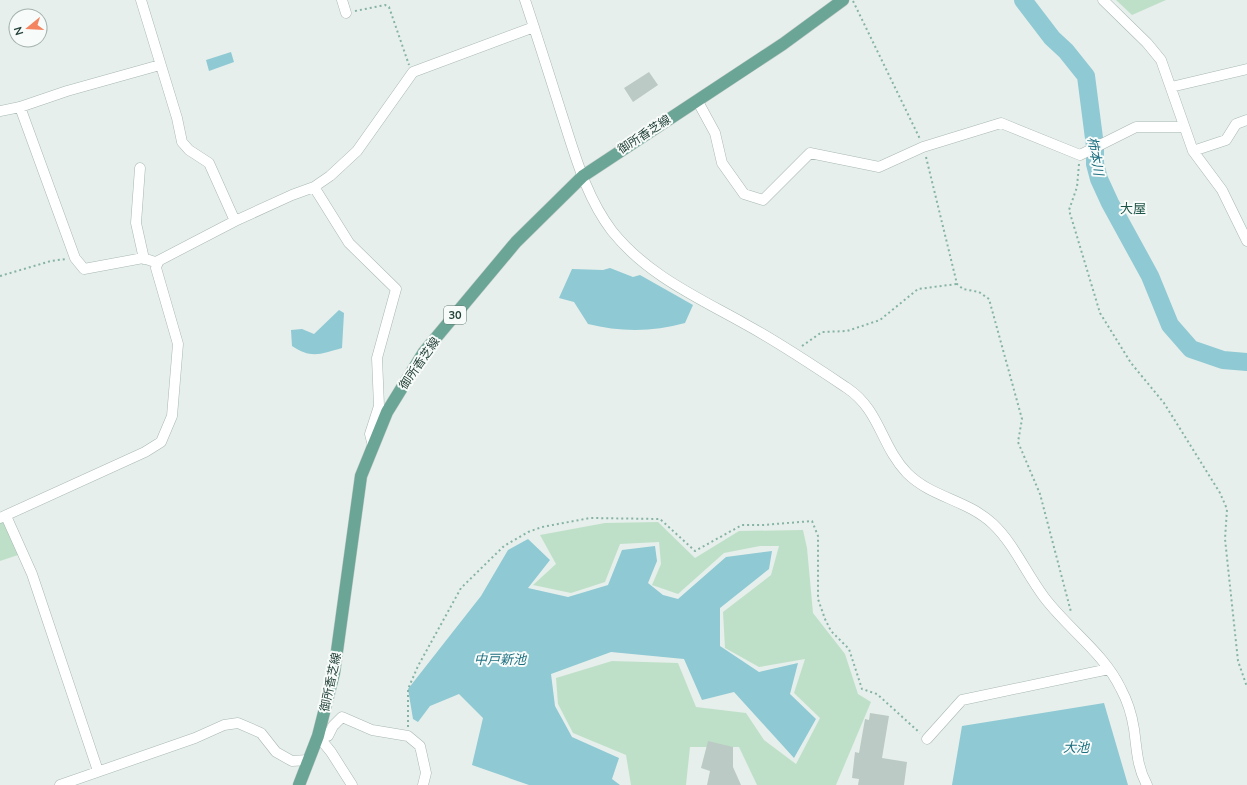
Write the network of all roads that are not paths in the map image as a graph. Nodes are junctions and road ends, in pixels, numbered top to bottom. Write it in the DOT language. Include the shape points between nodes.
graph roads {
  1 [pos="141,0"];
  2 [pos="342,0"];
  3 [pos="525,0"];
  4 [pos="844,0"];
  5 [pos="1102,0"];
  6 [pos="346,13"];
  7 [pos="534,27"];
  8 [pos="160,65"];
  9 [pos="1247,69"];
  10 [pos="1171,87"];
  11 [pos="696,100"];
  12 [pos="20,107"];
  13 [pos="0,111"];
  14 [pos="1247,120"];
  15 [pos="1184,127"];
  16 [pos="1194,151"];
  17 [pos="140,168"];
  18 [pos="583,176"];
  19 [pos="314,187"];
  20 [pos="235,221"];
  21 [pos="1247,241"];
  22 [pos="144,258"];
  23 [pos="158,264"];
  24 [pos="384,404"];
  25 [pos="3,517"];
  26 [pos="1109,669"];
  27 [pos="318,736"];
  28 [pos="927,739"];
  29 [pos="308,760"];
  30 [pos="98,771"];
  31 [pos="1145,784"];
  32 [pos="60,785"];
  33 [pos="299,785"];
  34 [pos="352,785"];
  35 [pos="423,785"];
  1 -- 8 [label="street"];
  2 -- 6 [label="street"];
  3 -- 7 [label="street"];
  4 -- 11 [label="main road, 御所香芝線 / 30" via="783,44"];
  5 -- 10 [label="street" via="1161,60"];
  7 -- 18 [label="street"];
  7 -- 19 [label="street" via="412,73 357,151"];
  8 -- 12 [label="street"];
  8 -- 20 [label="street" via="182,142 208,163"];
  9 -- 10 [label="street"];
  10 -- 15 [label="street"];
  11 -- 15 [label="street" via="715,133 722,163 744,194 763,200 810,153 879,167 923,147 1001,123 1080,155 1136,126"];
  11 -- 18 [label="main road, 御所香芝線 / 30"];
  12 -- 13 [label="street"];
  12 -- 22 [label="street" via="75,258 84,269"];
  14 -- 16 [label="street" via="1236,124 1226,140"];
  15 -- 16 [label="street"];
  16 -- 21 [label="street" via="1222,190"];
  17 -- 22 [label="street" via="136,223"];
  18 -- 24 [label="main road, 御所香芝線 / 30" via="516,242"];
  18 -- 26 [label="street" via="596,205 612,230 651,269 793,353 861,399 876,418 893,455 913,478 934,491 974,508 993,524 1012,547 1044,598"];
  19 -- 20 [label="street"];
  19 -- 24 [label="street" via="349,243 396,289 377,358"];
  20 -- 23 [label="street" via="164,257"];
  22 -- 23 [label="street"];
  23 -- 25 [label="street" via="156,268 178,344 172,416 161,442 145,452"];
  24 -- 27 [label="main road, 御所香芝線 / 30" via="373,446 361,476 334,673"];
  25 -- 30 [label="street" via="32,574"];
  26 -- 28 [label="street" via="962,700"];
  26 -- 31 [label="street" via="1121,688 1129,709 1136,757"];
  27 -- 29 [label="main road, 御所香芝線 / 30"];
  27 -- 34 [label="street"];
  27 -- 35 [label="street" via="328,736 333,726 342,718 372,730 408,736 420,746 426,773"];
  29 -- 30 [label="street" via="292,761 276,752 261,733 238,723 224,725 195,738"];
  29 -- 33 [label="main road, 御所香芝線 / 30"];
  30 -- 32 [label="street"];
}
